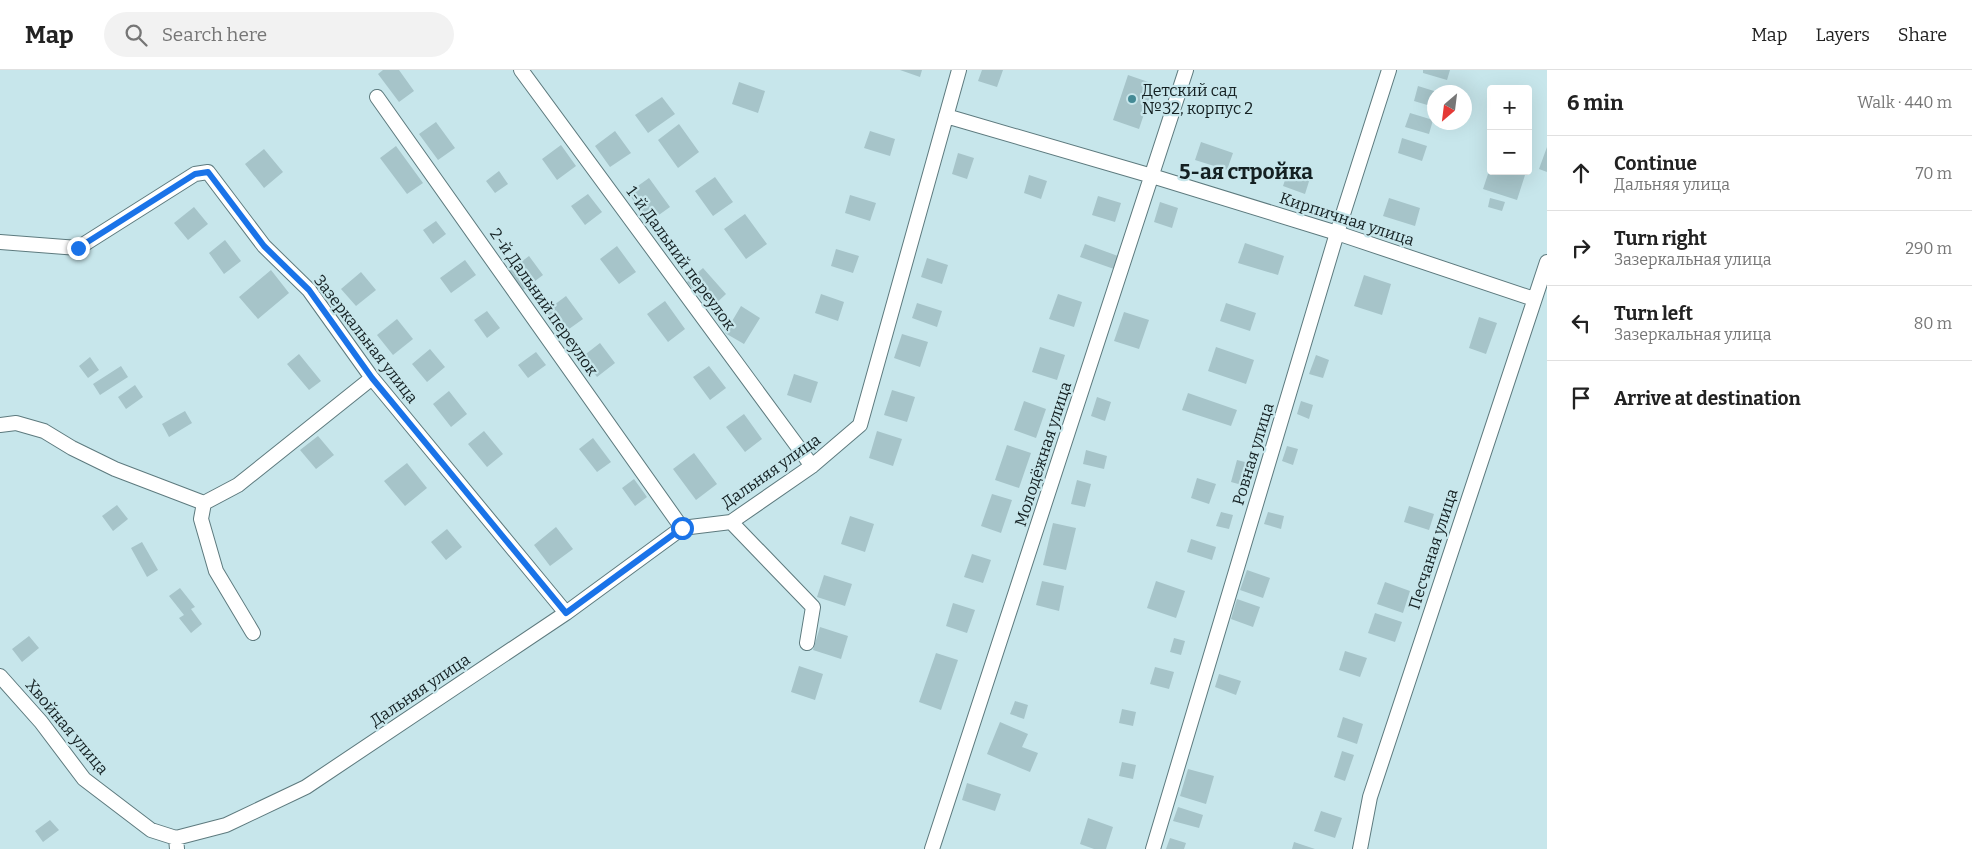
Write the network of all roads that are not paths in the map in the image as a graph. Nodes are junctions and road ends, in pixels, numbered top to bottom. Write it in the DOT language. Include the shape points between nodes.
graph roads {
  1 [pos="521,70"];
  2 [pos="959,70"];
  3 [pos="1186,70"];
  4 [pos="1389,70"];
  5 [pos="377,97"];
  6 [pos="946,116"];
  7 [pos="1152,176"];
  8 [pos="1337,233"];
  9 [pos="0,242"];
  10 [pos="1547,262"];
  11 [pos="1534,299"];
  12 [pos="372,378"];
  13 [pos="0,425"];
  14 [pos="812,466"];
  15 [pos="204,504"];
  16 [pos="731,522"];
  17 [pos="682,528"];
  18 [pos="566,613"];
  19 [pos="253,633"];
  20 [pos="807,643"];
  21 [pos="0,676"];
  22 [pos="176,843"];
  23 [pos="932,849"];
  24 [pos="1154,849"];
  25 [pos="1360,849"];
  1 -- 14 [label="street, 1-й Дальний переулок"];
  2 -- 6 [label="street, Дальняя улица"];
  3 -- 7 [label="street, Молодёжная улица"];
  4 -- 8 [label="street, Ровная улица"];
  5 -- 17 [label="street, 2-й Дальний переулок"];
  6 -- 7 [label="street, Кирпичная улица"];
  6 -- 14 [label="street, Дальняя улица" via="860,425"];
  7 -- 8 [label="street, Кирпичная улица"];
  7 -- 23 [label="street, Молодёжная улица"];
  8 -- 11 [label="street, Кирпичная улица"];
  8 -- 24 [label="street, Ровная улица"];
  9 -- 12 [label="street, Зазеркальная улица" via="78,248 195,174 208,172 264,246 309,290"];
  10 -- 11 [label="street, Песчаная улица"];
  11 -- 25 [label="street, Песчаная улица" via="1370,797"];
  12 -- 15 [label="street" via="238,485"];
  12 -- 18 [label="street, Зазеркальная улица"];
  13 -- 15 [label="street" via="16,423 44,432 115,469"];
  14 -- 16 [label="street, Дальняя улица"];
  15 -- 19 [label="street" via="201,519 216,571"];
  16 -- 17 [label="street, Дальняя улица"];
  16 -- 20 [label="street" via="813,607"];
  17 -- 18 [label="street, Дальняя улица"];
  18 -- 22 [label="street, Дальняя улица" via="306,787 226,825"];
  21 -- 22 [label="street, Хвойная улица" via="95,789 151,830"];
}
